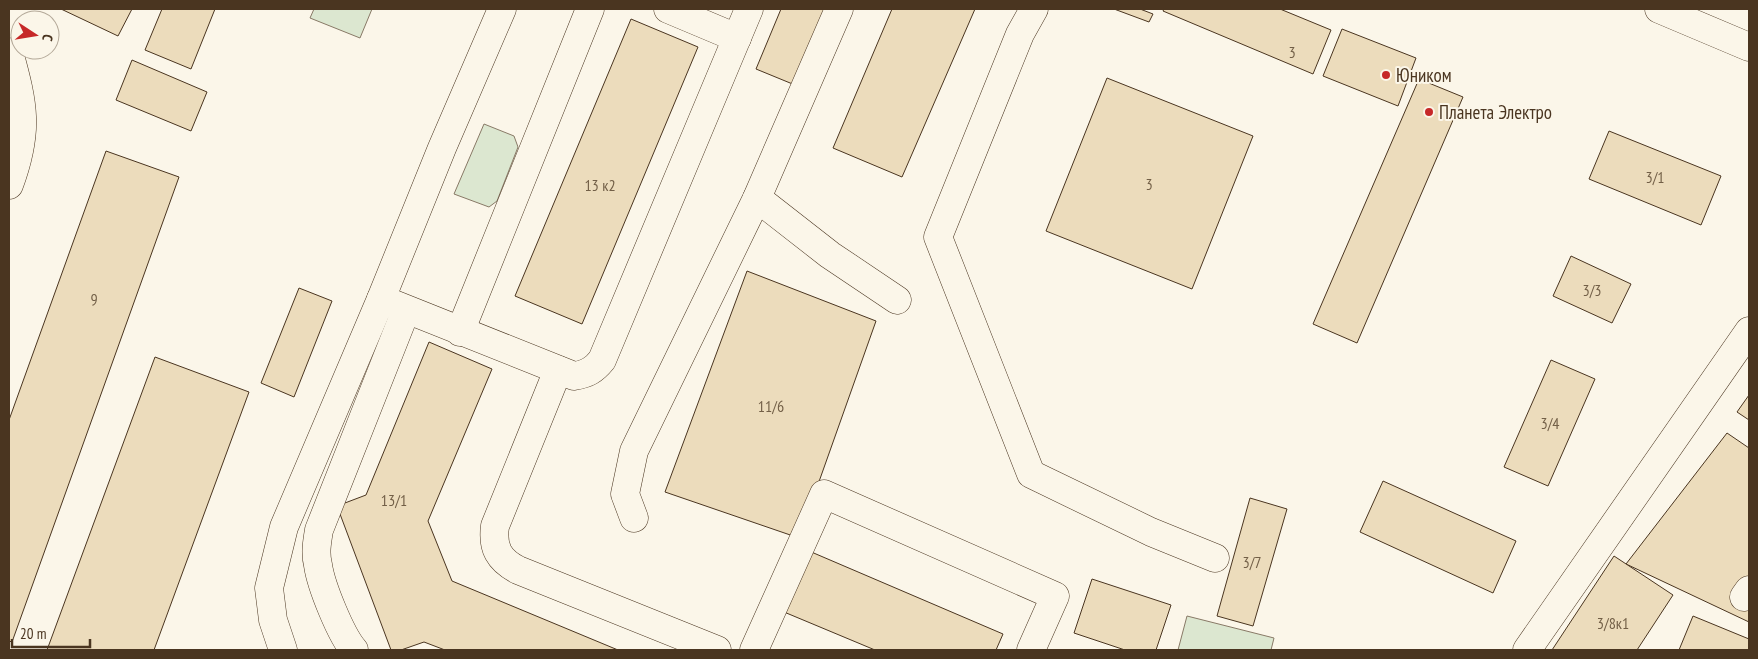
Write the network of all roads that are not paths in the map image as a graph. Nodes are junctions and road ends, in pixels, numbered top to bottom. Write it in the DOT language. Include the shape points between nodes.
graph roads {
  1 [pos="502,9"];
  2 [pos="590,9"];
  3 [pos="668,9"];
  4 [pos="749,9"];
  5 [pos="839,9"];
  6 [pos="1034,9"];
  7 [pos="1659,9"];
  8 [pos="737,38"];
  9 [pos="1749,47"];
  10 [pos="9,52"];
  11 [pos="9,185"];
  12 [pos="757,198"];
  13 [pos="380,300"];
  14 [pos="897,300"];
  15 [pos="406,310"];
  16 [pos="1749,331"];
  17 [pos="460,332"];
  18 [pos="558,370"];
  19 [pos="634,518"];
  20 [pos="1215,558"];
  21 [pos="283,647"];
  22 [pos="354,650"];
  23 [pos="717,650"];
  24 [pos="754,650"];
  25 [pos="1032,650"];
  26 [pos="1527,650"];
  1 -- 13 [label="street"];
  2 -- 17 [label="street"];
  3 -- 8 [label="street"];
  4 -- 8 [label="street"];
  5 -- 12 [label="street"];
  6 -- 20 [label="street" via="1020,34 938,236 1031,474 1151,532"];
  7 -- 9 [label="street"];
  8 -- 18 [label="street" via="602,360 586,374 574,376"];
  10 -- 11 [label="street" via="22,100 23,138"];
  12 -- 14 [label="street" via="830,255"];
  12 -- 19 [label="street" via="634,451 625,494"];
  13 -- 15 [label="street"];
  13 -- 21 [label="street" via="284,526 269,588 272,620"];
  15 -- 17 [label="street"];
  15 -- 22 [label="street" via="318,530 318,567 340,628"];
  16 -- 26 [label="street"];
  17 -- 18 [label="street"];
  18 -- 23 [label="street" via="495,526 493,537 499,556 518,570"];
  24 -- 25 [label="street" via="824,494 1055,596"];
}
